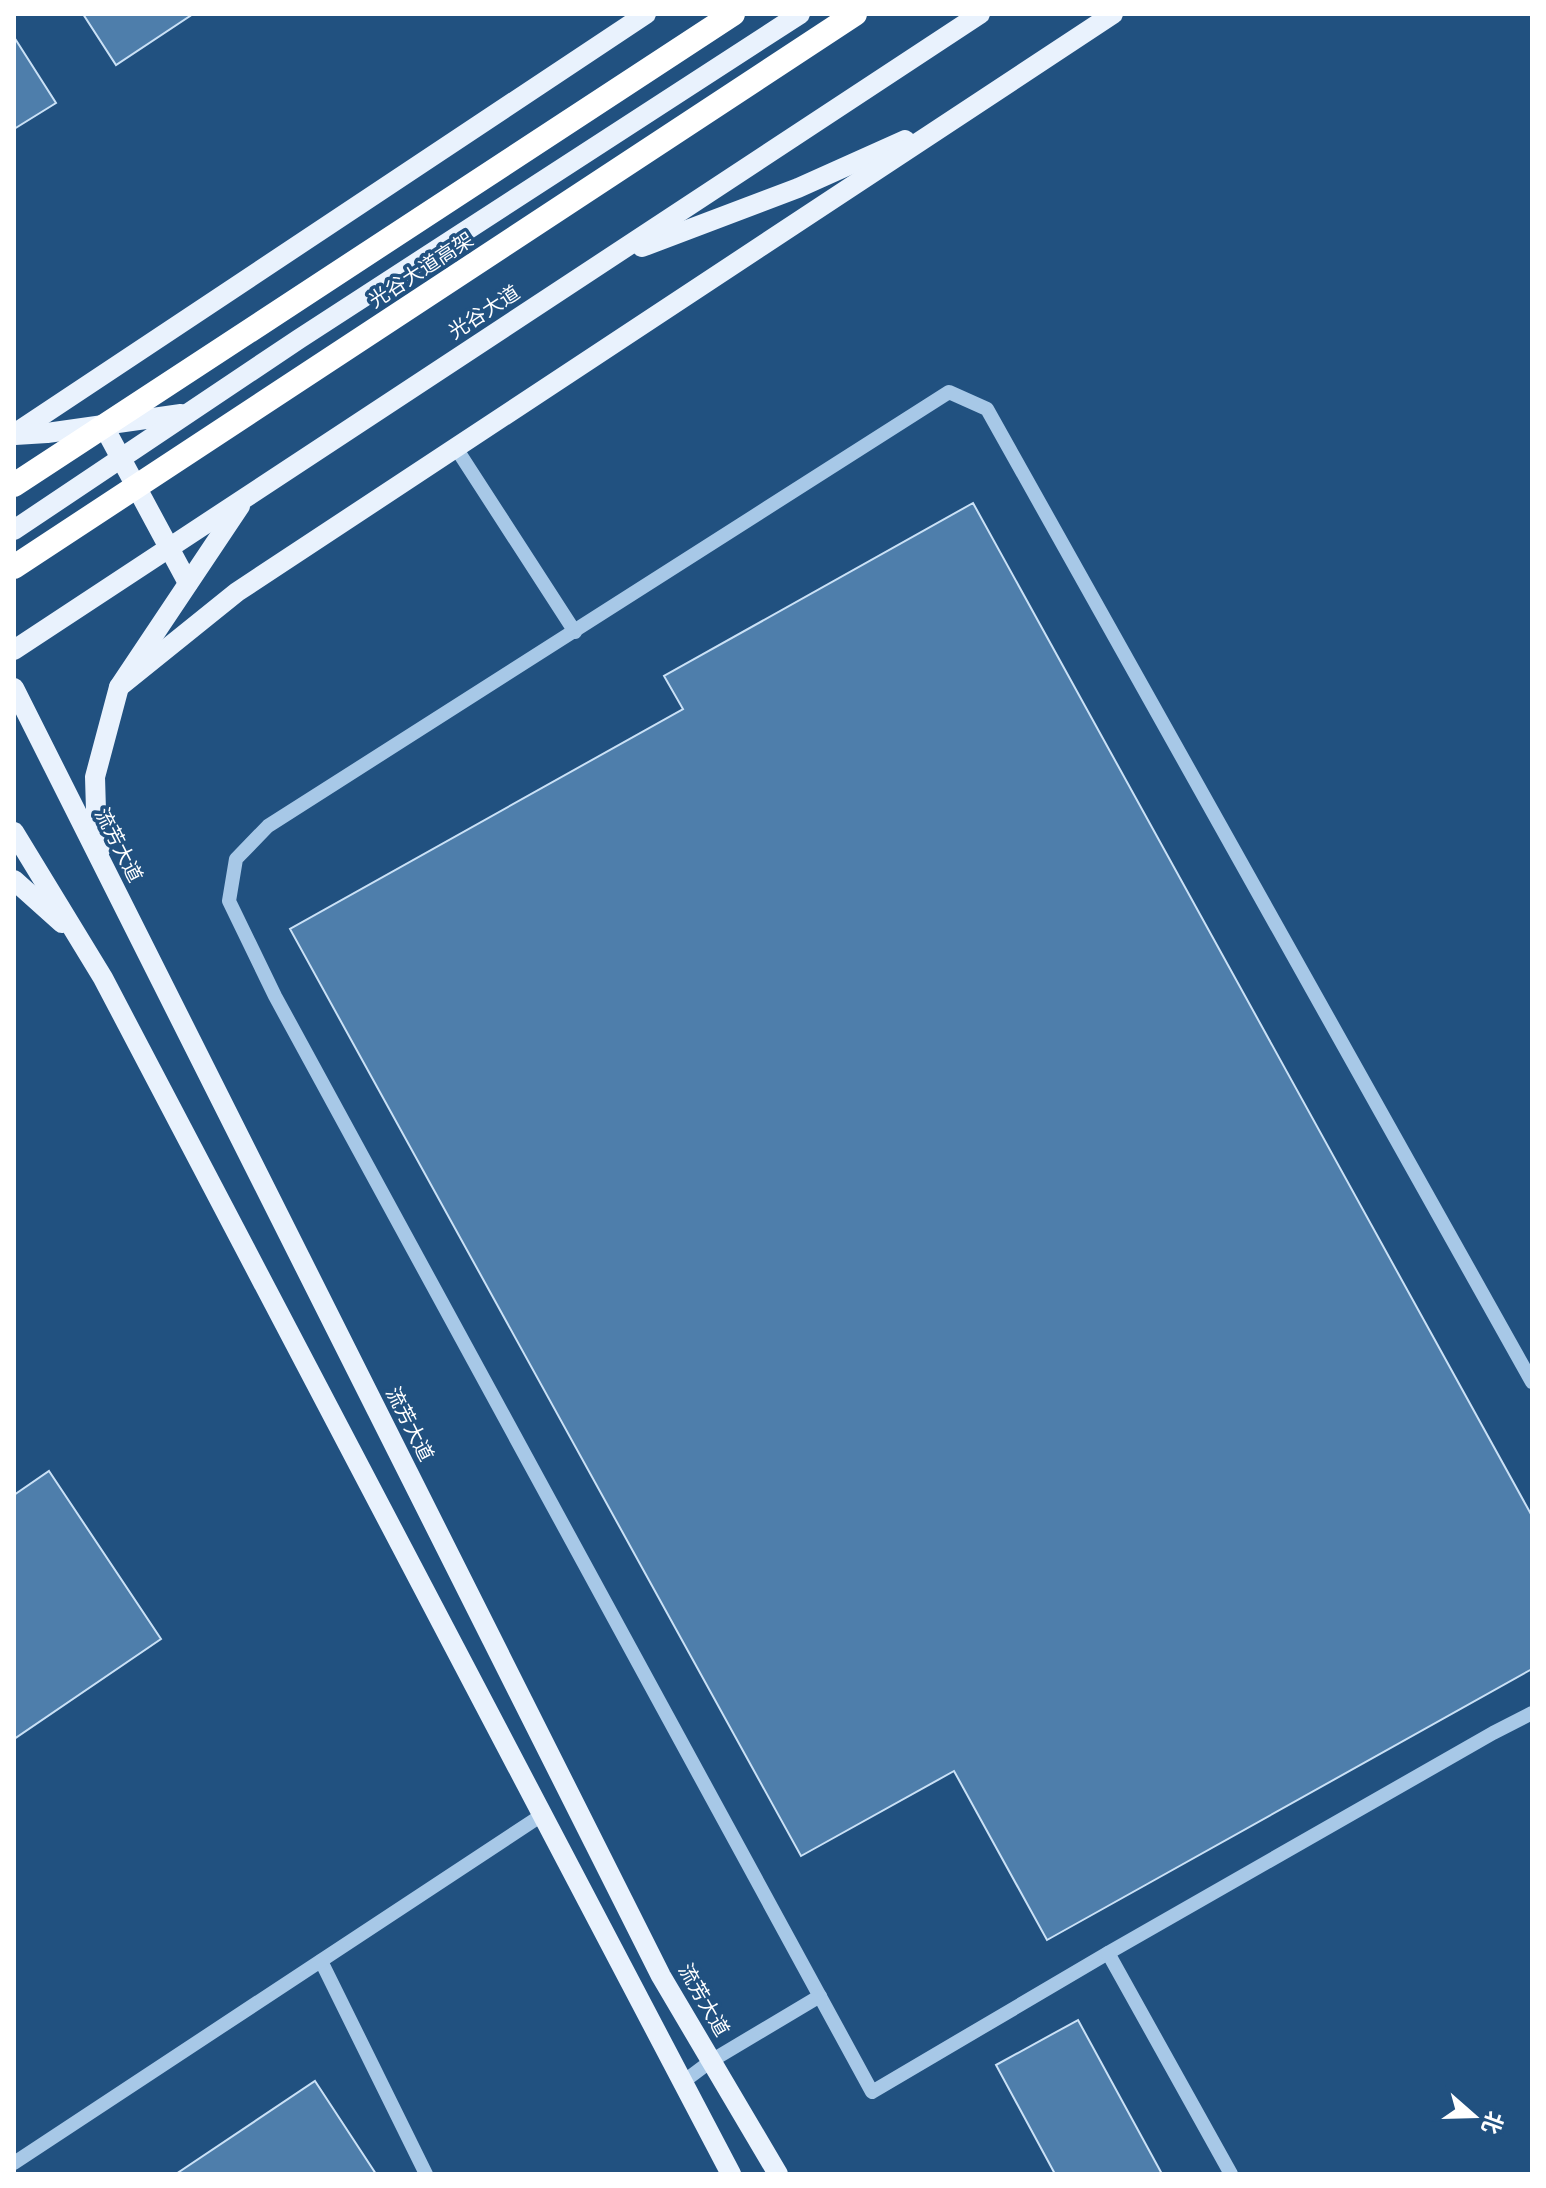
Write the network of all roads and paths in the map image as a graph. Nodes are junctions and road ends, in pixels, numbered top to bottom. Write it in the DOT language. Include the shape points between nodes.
graph roads {
  1 [pos="646,14"];
  2 [pos="733,14"];
  3 [pos="800,14"];
  4 [pos="855,14"];
  5 [pos="980,14"];
  6 [pos="1113,14"];
  7 [pos="961,114"];
  8 [pos="605,262"];
  9 [pos="189,413"];
  10 [pos="103,425"];
  11 [pos="14,435"];
  12 [pos="456,448"];
  13 [pos="121,458"];
  14 [pos="14,485"];
  15 [pos="244,499"];
  16 [pos="14,530"];
  17 [pos="169,548"];
  18 [pos="14,567"];
  19 [pos="188,583"];
  20 [pos="575,632"];
  21 [pos="14,650"];
  22 [pos="119,687"];
  23 [pos="14,688"];
  24 [pos="14,832"];
  25 [pos="14,880"];
  26 [pos="78,938"];
  27 [pos="142,945"];
  28 [pos="1532,1382"];
  29 [pos="1532,1713"];
  30 [pos="542,1815"];
  31 [pos="1108,1953"];
  32 [pos="321,1961"];
  33 [pos="820,1996"];
  34 [pos="711,2061"];
  35 [pos="683,2082"];
  36 [pos="14,2163"];
  37 [pos="426,2174"];
  38 [pos="731,2174"];
  39 [pos="778,2174"];
  40 [pos="1231,2174"];
  1 -- 11 [label="main road"];
  2 -- 14 [label="highway, bridge"];
  3 -- 9 [label="main road"];
  4 -- 18 [label="highway, 光谷大道高架, bridge"];
  5 -- 8 [label="main road, 光谷大道"];
  6 -- 7 [label="main road"];
  7 -- 8 [label="main road" via="798,188"];
  7 -- 12 [label="main road"];
  8 -- 15 [label="main road, 光谷大道"];
  9 -- 10 [label="main road"];
  9 -- 13 [label="main road"];
  10 -- 11 [label="main road"];
  10 -- 13 [label="main road"];
  12 -- 20 [label="lane"];
  12 -- 22 [label="main road" via="237,592"];
  13 -- 16 [label="main road"];
  13 -- 17 [label="main road"];
  15 -- 17 [label="main road, 光谷大道"];
  15 -- 19 [label="main road"];
  17 -- 19 [label="main road"];
  17 -- 21 [label="main road, 光谷大道"];
  19 -- 22 [label="main road"];
  20 -- 28 [label="lane" via="949,392 987,409"];
  20 -- 33 [label="lane" via="268,826 236,859 229,901 275,996"];
  22 -- 27 [label="main road" via="95,777 97,844"];
  23 -- 27 [label="main road, 流芳大道"];
  24 -- 26 [label="main road"];
  25 -- 26 [label="main road"];
  26 -- 30 [label="main road"];
  27 -- 34 [label="main road, 流芳大道" via="661,1976"];
  29 -- 31 [label="lane"];
  30 -- 32 [label="lane"];
  30 -- 35 [label="main road"];
  31 -- 33 [label="lane" via="872,2092"];
  31 -- 40 [label="lane"];
  32 -- 36 [label="lane"];
  32 -- 37 [label="lane"];
  33 -- 34 [label="lane"];
  34 -- 35 [label="lane"];
  34 -- 39 [label="main road, 流芳大道"];
  35 -- 38 [label="main road"];
}
